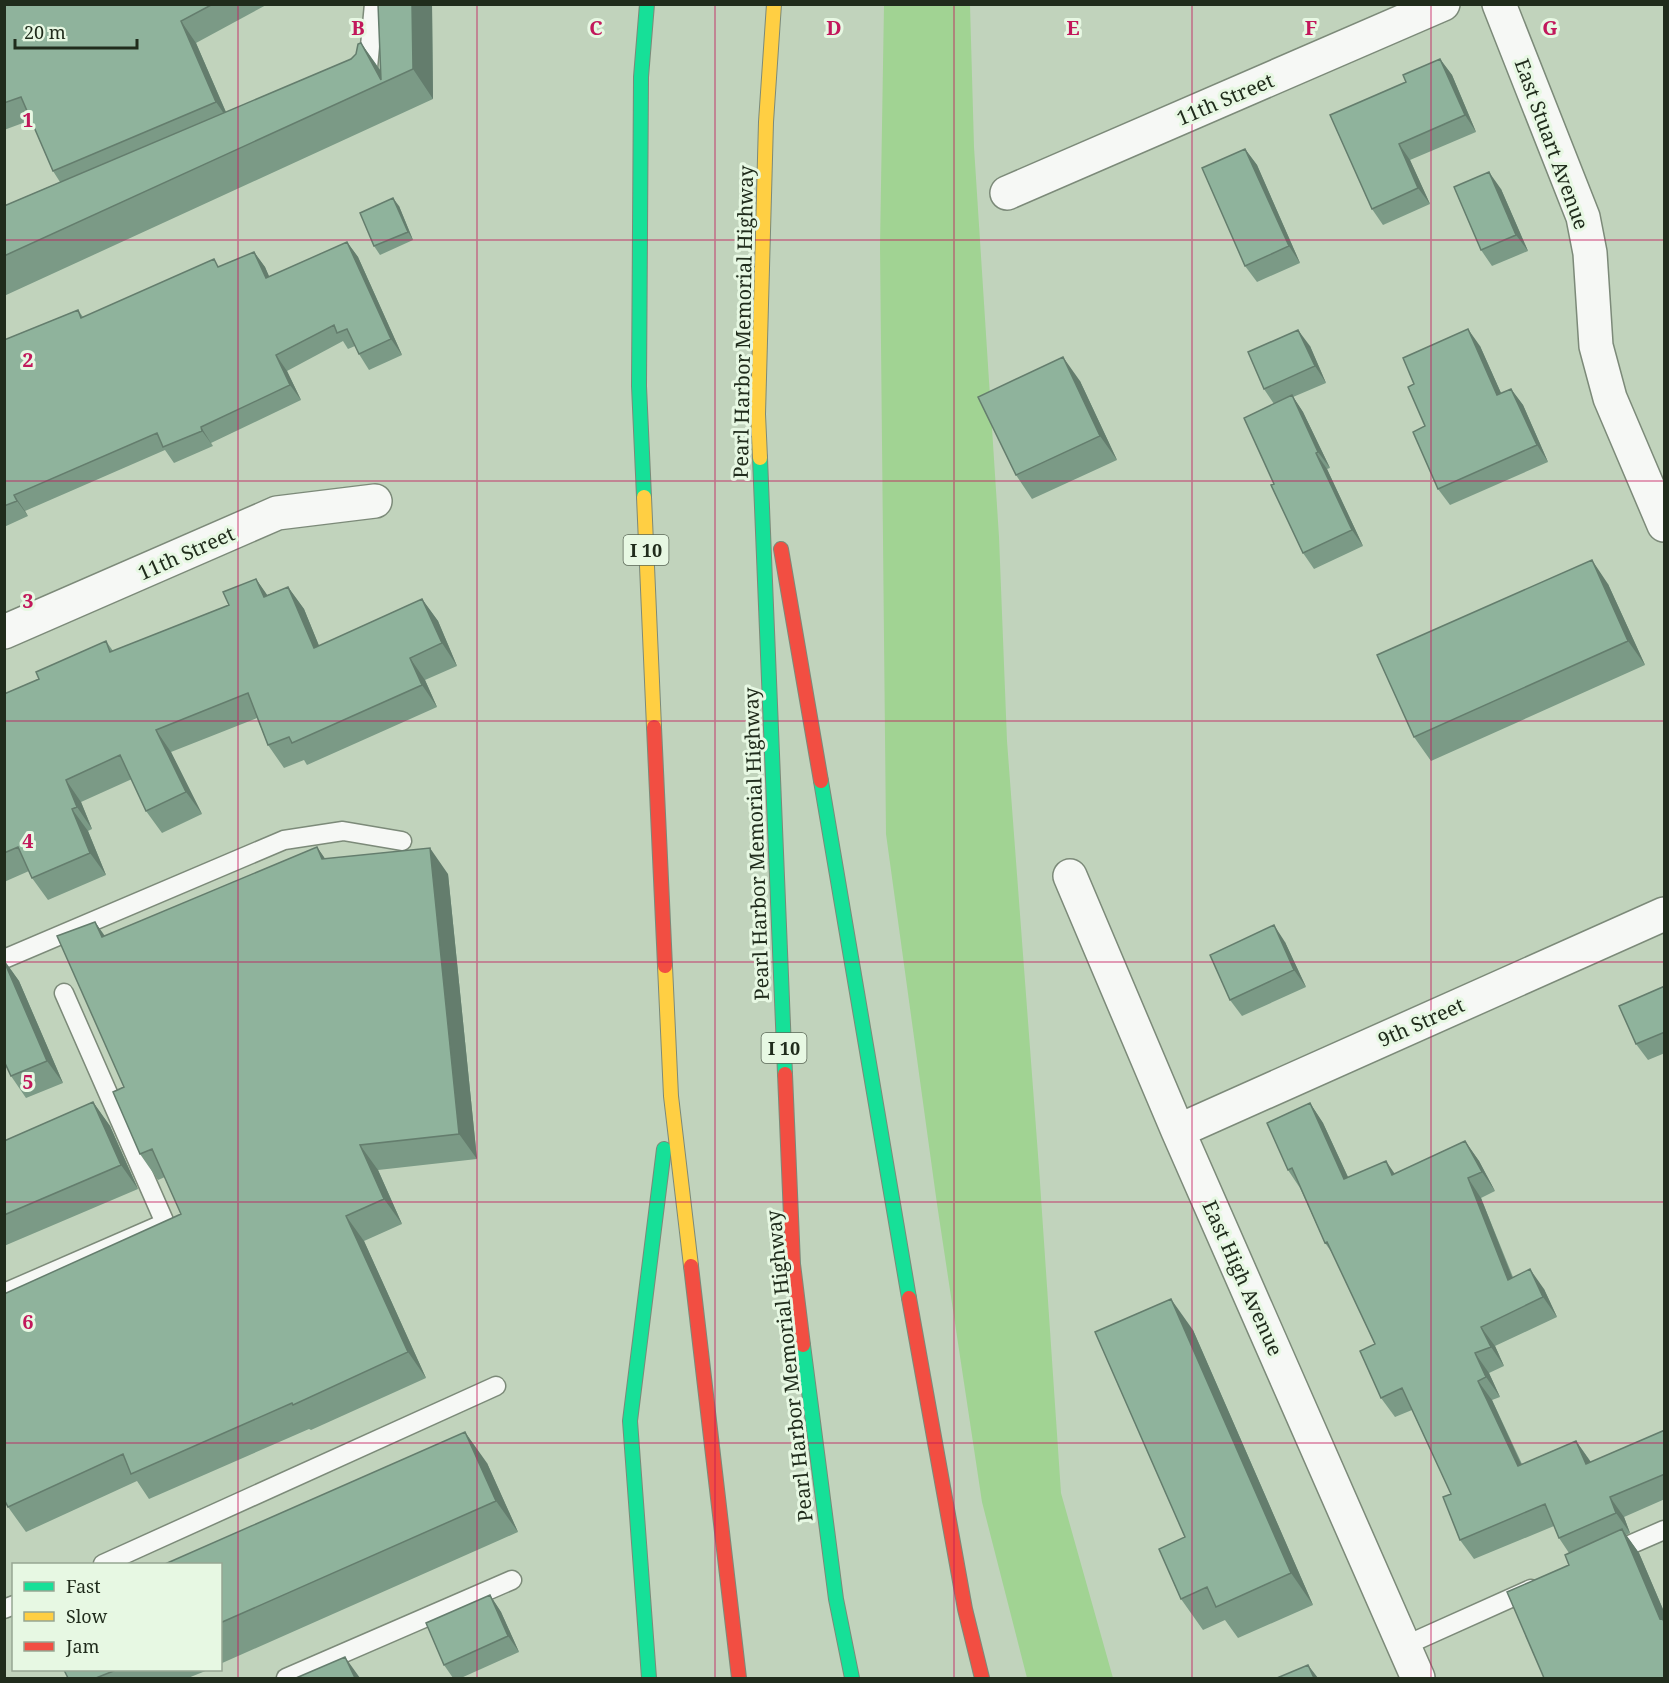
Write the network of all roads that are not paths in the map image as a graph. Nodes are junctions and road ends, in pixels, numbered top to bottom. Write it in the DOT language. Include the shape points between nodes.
graph roads {
  1 [pos="374,4"];
  2 [pos="647,4"];
  3 [pos="774,4"];
  4 [pos="1443,4"];
  5 [pos="1499,4"];
  6 [pos="346,87"];
  7 [pos="1007,193"];
  8 [pos="758,414"];
  9 [pos="375,501"];
  10 [pos="1665,525"];
  11 [pos="4,632"];
  12 [pos="402,841"];
  13 [pos="1070,876"];
  14 [pos="1665,914"];
  15 [pos="4,959"];
  16 [pos="64,993"];
  17 [pos="671,1096"];
  18 [pos="1178,1131"];
  19 [pos="4,1293"];
  20 [pos="496,1386"];
  21 [pos="1665,1530"];
  22 [pos="1599,1559"];
  23 [pos="105,1563"];
  24 [pos="512,1580"];
  25 [pos="1545,1583"];
  26 [pos="1404,1646"];
  27 [pos="286,1678"];
  28 [pos="649,1678"];
  29 [pos="739,1678"];
  30 [pos="852,1678"];
  31 [pos="982,1678"];
  32 [pos="1418,1678"];
  1 -- 6 [label="lane" via="367,78"];
  2 -- 17 [label="highway, I 10" via="641,76 639,386"];
  3 -- 8 [label="highway, Pearl Harbor Memorial Highway / I 10" via="766,122"];
  4 -- 7 [label="street, 11th Street"];
  5 -- 10 [label="street, East Stuart Avenue" via="1583,217 1590,253 1596,346 1610,398"];
  8 -- 30 [label="highway, Pearl Harbor Memorial Highway / I 10" via="793,1264 836,1599"];
  8 -- 31 [label="highway" via="928,1406 965,1610"];
  9 -- 11 [label="street, 11th Street" via="277,513"];
  12 -- 15 [label="lane" via="343,831 284,840"];
  13 -- 18 [label="street, East High Avenue"];
  14 -- 18 [label="street, 9th Street"];
  16 -- 19 [label="lane" via="165,1223"];
  17 -- 28 [label="highway" via="630,1421"];
  17 -- 29 [label="highway, I 10"];
  18 -- 26 [label="street, East High Avenue"];
  20 -- 23 [label="lane"];
  21 -- 22 [label="lane"];
  24 -- 27 [label="lane"];
  25 -- 26 [label="lane"];
  26 -- 32 [label="street, East High Avenue"];
}
